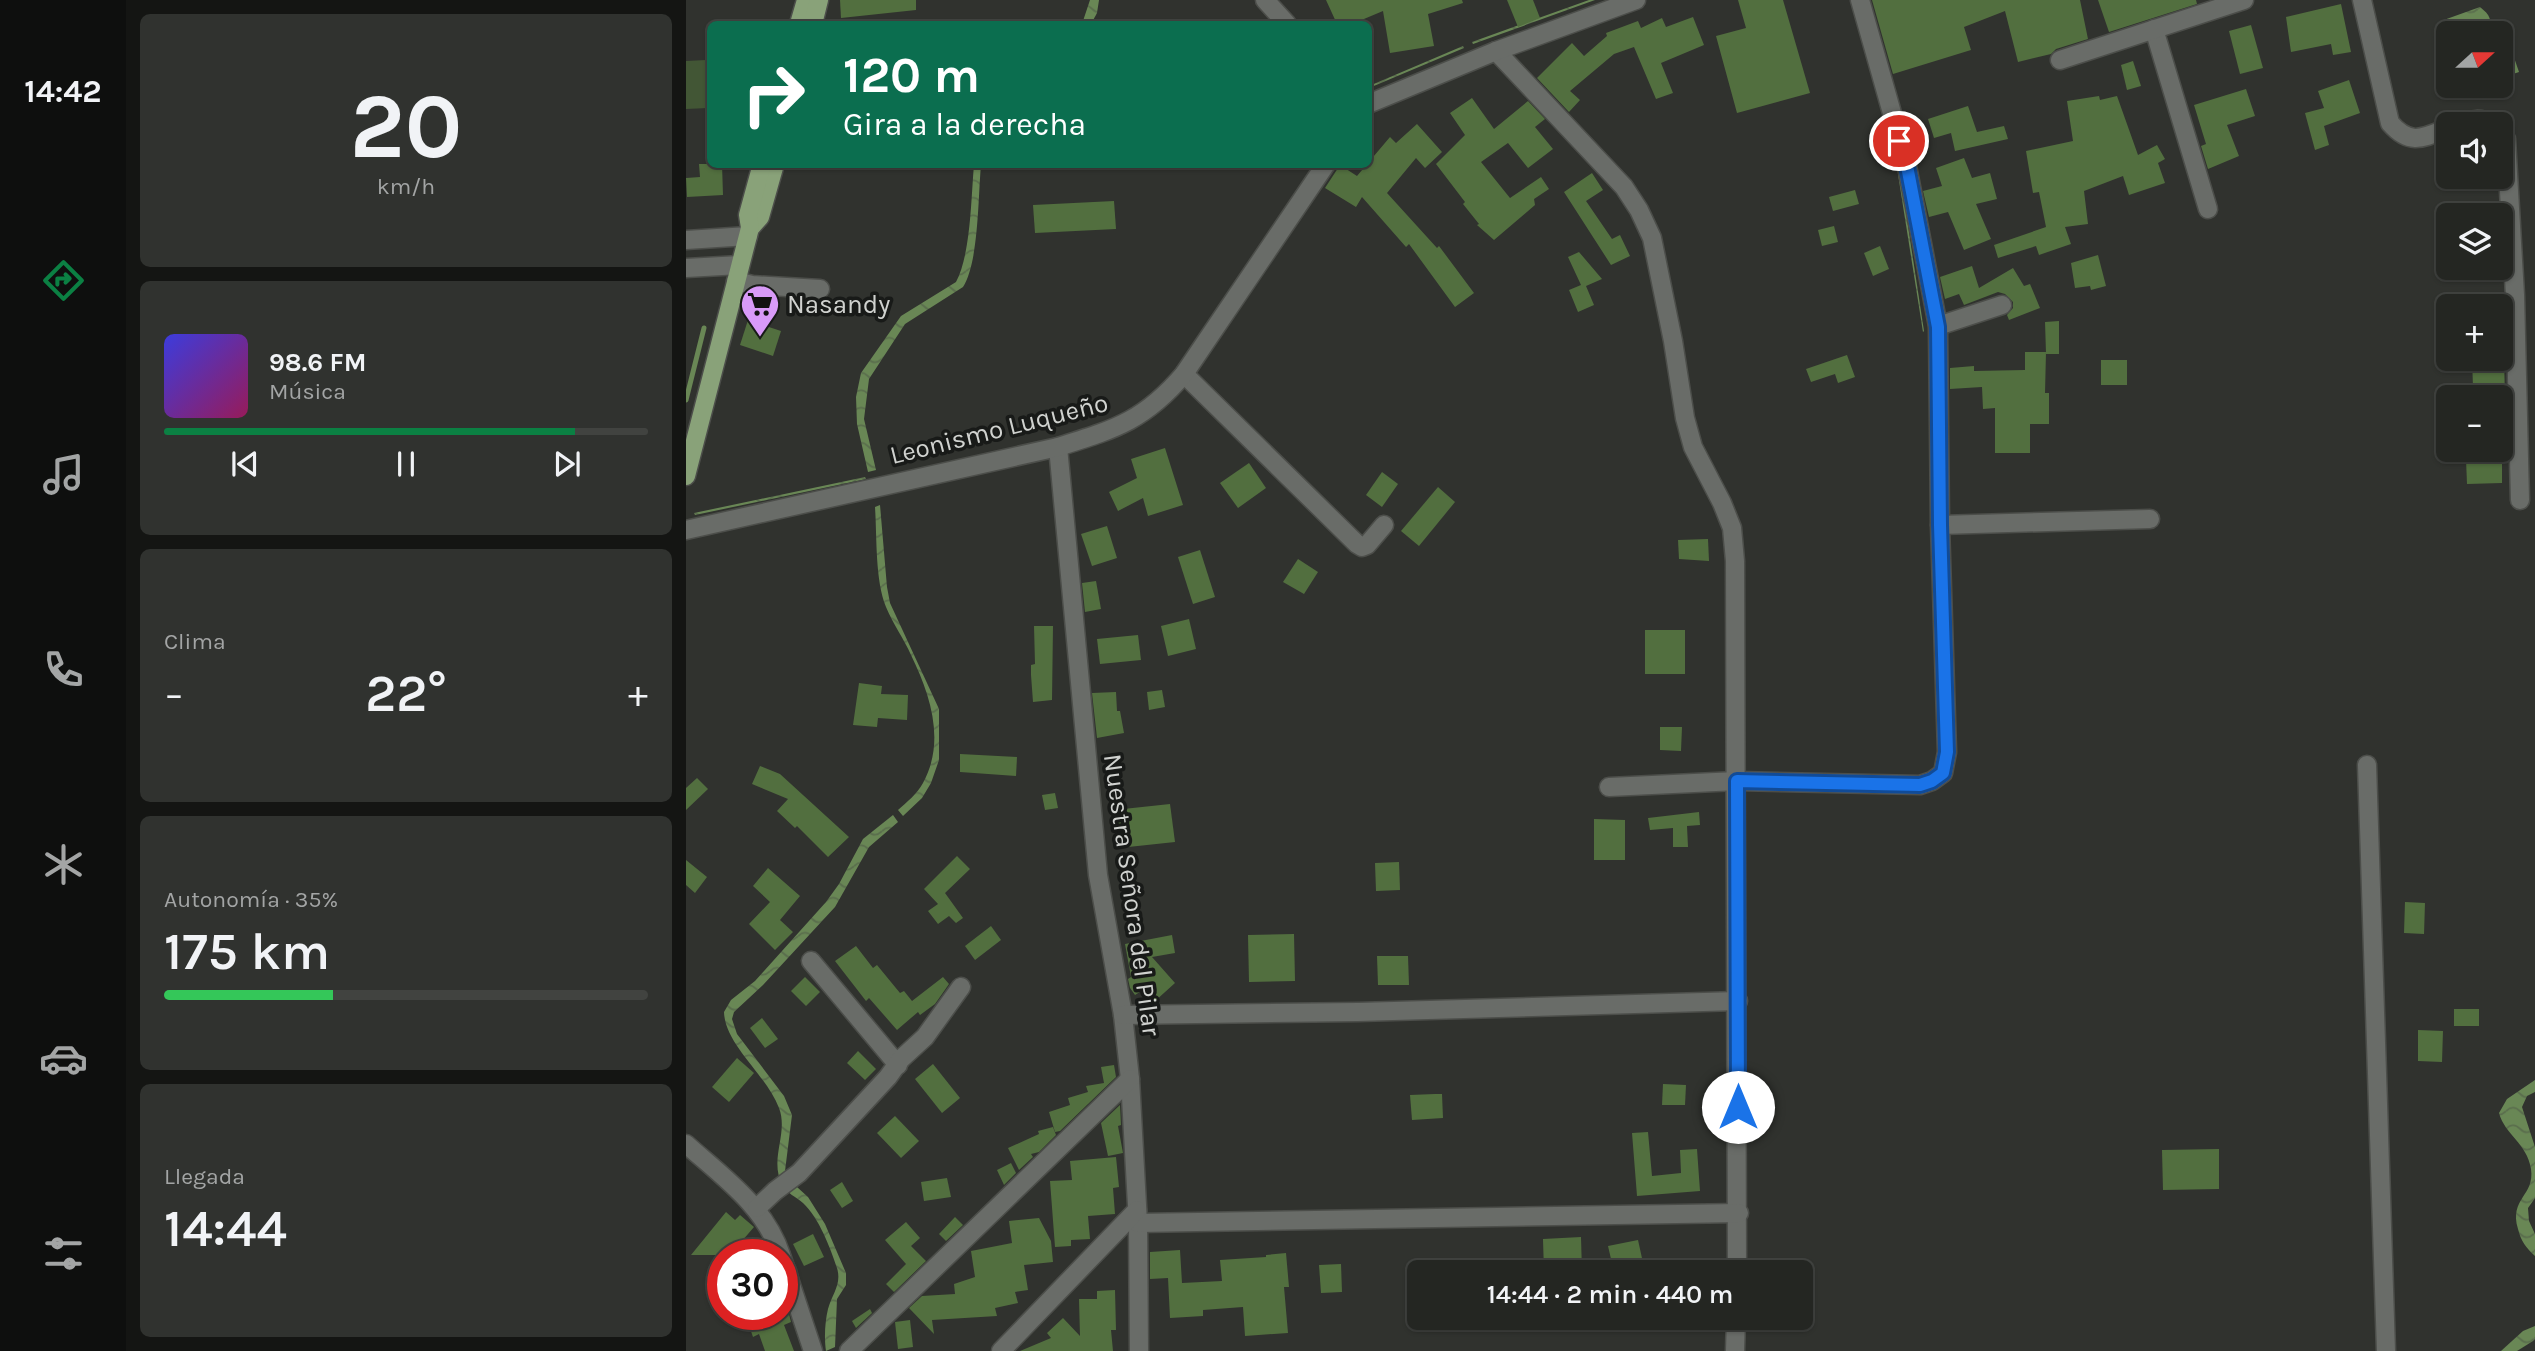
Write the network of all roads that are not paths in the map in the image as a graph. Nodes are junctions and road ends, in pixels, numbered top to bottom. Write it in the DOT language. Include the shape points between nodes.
graph roads {
  1 [pos="806,0"];
  2 [pos="819,0"];
  3 [pos="1265,0"];
  4 [pos="1636,0"];
  5 [pos="1860,0"];
  6 [pos="2244,0"];
  7 [pos="2362,0"];
  8 [pos="2218,3"];
  9 [pos="800,21"];
  10 [pos="814,21"];
  11 [pos="1284,21"];
  12 [pos="2154,29"];
  13 [pos="1496,51"];
  14 [pos="2060,60"];
  15 [pos="1372,102"];
  16 [pos="2436,133"];
  17 [pos="761,168"];
  18 [pos="774,168"];
  19 [pos="1323,168"];
  20 [pos="2509,189"];
  21 [pos="2208,209"];
  22 [pos="749,232"];
  23 [pos="686,240"];
  24 [pos="686,268"];
  25 [pos="738,273"];
  26 [pos="820,289"];
  27 [pos="2002,305"];
  28 [pos="1938,327"];
  29 [pos="1184,374"];
  30 [pos="1058,447"];
  31 [pos="686,476"];
  32 [pos="2520,500"];
  33 [pos="2150,519"];
  34 [pos="1384,525"];
  35 [pos="1940,525"];
  36 [pos="686,530"];
  37 [pos="2367,765"];
  38 [pos="1737,781"];
  39 [pos="1609,787"];
  40 [pos="811,961"];
  41 [pos="961,986"];
  42 [pos="1738,1001"];
  43 [pos="1122,1015"];
  44 [pos="898,1065"];
  45 [pos="1130,1079"];
  46 [pos="686,1144"];
  47 [pos="757,1208"];
  48 [pos="1739,1213"];
  49 [pos="1138,1217"];
  50 [pos="774,1239"];
  51 [pos="1737,1260"];
  52 [pos="798,1305"];
  53 [pos="1736,1330"];
  54 [pos="813,1351"];
  55 [pos="849,1351"];
  56 [pos="1001,1351"];
  57 [pos="1139,1351"];
  58 [pos="1735,1351"];
  59 [pos="2386,1351"];
  1 -- 9 [label="main road"];
  2 -- 10 [label="main road"];
  3 -- 11 [label="street"];
  4 -- 13 [label="street"];
  5 -- 28 [label="street" via="1907,166"];
  6 -- 8 [label="street"];
  7 -- 16 [label="street" via="2390,123 2412,139"];
  8 -- 12 [label="street"];
  12 -- 14 [label="street"];
  12 -- 21 [label="street"];
  13 -- 15 [label="street"];
  13 -- 38 [label="street" via="1624,187 1651,239 1693,447 1732,528"];
  17 -- 22 [label="main road" via="748,215"];
  18 -- 22 [label="main road" via="760,217"];
  19 -- 29 [label="street, Leonismo Luqueño"];
  20 -- 32 [label="street"];
  22 -- 23 [label="street"];
  22 -- 25 [label="main road"];
  24 -- 25 [label="street"];
  25 -- 26 [label="street" via="752,285"];
  25 -- 31 [label="main road"];
  27 -- 28 [label="street"];
  28 -- 35 [label="street"];
  29 -- 30 [label="street, Leonismo Luqueño" via="1135,419"];
  29 -- 34 [label="street" via="1357,544 1367,545"];
  30 -- 36 [label="street, Leonismo Luqueño"];
  30 -- 43 [label="street, Nuestra Señora del Pilar" via="1098,875"];
  33 -- 35 [label="street"];
  35 -- 38 [label="street" via="1947,752 1943,773 1920,785"];
  37 -- 59 [label="street"];
  38 -- 39 [label="street"];
  38 -- 42 [label="street"];
  40 -- 44 [label="street"];
  41 -- 44 [label="street" via="925,1037"];
  42 -- 43 [label="street"];
  42 -- 48 [label="street"];
  43 -- 45 [label="street, Nuestra Señora del Pilar"];
  44 -- 47 [label="street" via="799,1174"];
  45 -- 49 [label="street, Nuestra Señora del Pilar"];
  45 -- 55 [label="street"];
  46 -- 47 [label="street"];
  47 -- 50 [label="street"];
  48 -- 49 [label="street"];
  48 -- 51 [label="street"];
  49 -- 56 [label="street"];
  49 -- 57 [label="street, Nuestra Señora del Pilar"];
  52 -- 54 [label="street"];
  53 -- 58 [label="street"];
}
